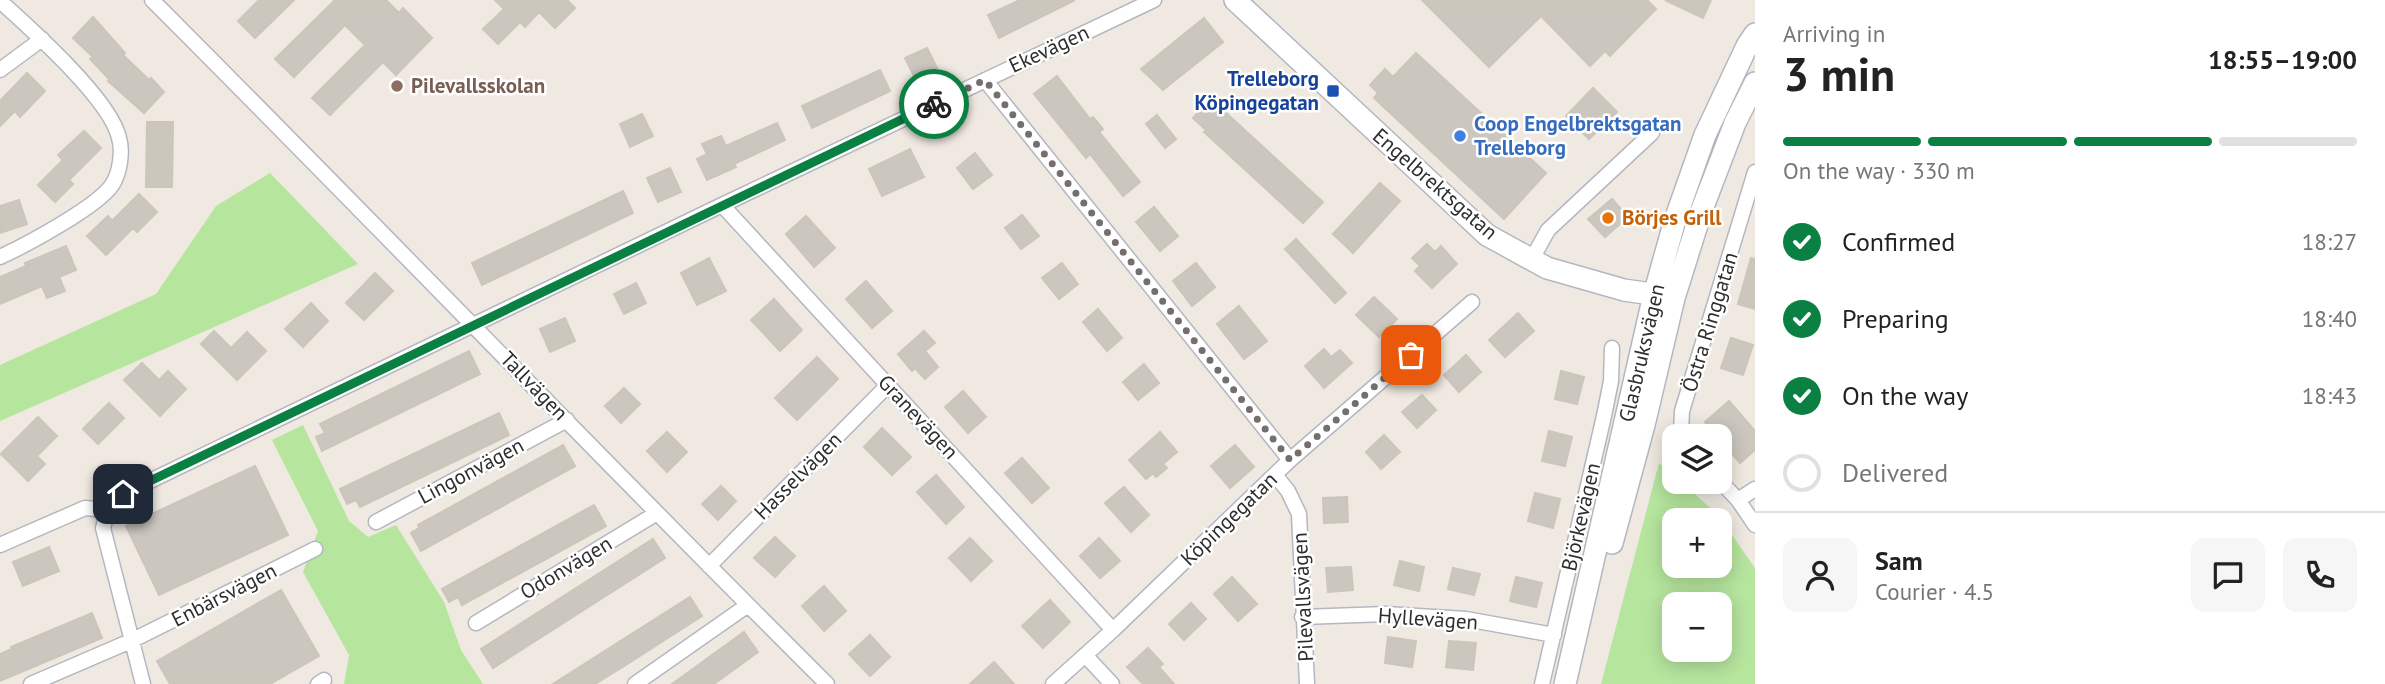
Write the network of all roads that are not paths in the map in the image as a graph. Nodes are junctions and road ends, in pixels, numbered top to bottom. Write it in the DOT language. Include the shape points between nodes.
graph roads {
  1 [pos="152,0"];
  2 [pos="1154,0"];
  3 [pos="1235,0"];
  4 [pos="0,1"];
  5 [pos="1755,34"];
  6 [pos="42,39"];
  7 [pos="0,71"];
  8 [pos="985,80"];
  9 [pos="1755,83"];
  10 [pos="1652,133"];
  11 [pos="1755,172"];
  12 [pos="722,205"];
  13 [pos="0,257"];
  14 [pos="1532,260"];
  15 [pos="1664,296"];
  16 [pos="1472,302"];
  17 [pos="474,326"];
  18 [pos="1612,348"];
  19 [pos="888,385"];
  20 [pos="567,420"];
  21 [pos="1682,424"];
  22 [pos="1290,460"];
  23 [pos="1275,475"];
  24 [pos="1755,489"];
  25 [pos="1732,494"];
  26 [pos="1738,500"];
  27 [pos="108,510"];
  28 [pos="657,513"];
  29 [pos="376,522"];
  30 [pos="1755,525"];
  31 [pos="0,545"];
  32 [pos="315,549"];
  33 [pos="709,566"];
  34 [pos="748,605"];
  35 [pos="1302,617"];
  36 [pos="475,623"];
  37 [pos="1113,630"];
  38 [pos="1553,635"];
  39 [pos="133,640"];
  40 [pos="1085,655"];
  41 [pos="31,684"];
  42 [pos="143,684"];
  43 [pos="635,684"];
  44 [pos="827,684"];
  45 [pos="1053,684"];
  46 [pos="1112,684"];
  47 [pos="1307,684"];
  48 [pos="1542,684"];
  49 [pos="1565,684"];
  50 [pos="1575,684"];
  1 -- 17 [label="street, Tallvägen"];
  2 -- 8 [label="street, Ekevägen"];
  3 -- 14 [label="main road, Engelbrektsgatan" via="1487,235"];
  4 -- 6 [label="street"];
  5 -- 15 [label="main road, Glasbruksvägen" via="1705,135 1675,220"];
  6 -- 7 [label="street"];
  6 -- 13 [label="street" via="111,119 120,138 120,164 112,184 95,203"];
  8 -- 12 [label="street, Ekevägen"];
  8 -- 22 [label="street"];
  9 -- 15 [label="main road, Glasbruksvägen"];
  10 -- 14 [label="street" via="1548,230"];
  11 -- 21 [label="street, Östra Ringgatan" via="1682,411"];
  12 -- 17 [label="street, Ekevägen"];
  12 -- 19 [label="street, Granevägen"];
  14 -- 15 [label="main road, Engelbrektsgatan" via="1611,286"];
  15 -- 49 [label="main road, Glasbruksvägen"];
  15 -- 50 [label="main road, Glasbruksvägen" via="1644,425"];
  16 -- 22 [label="street, Köpingegatan"];
  17 -- 20 [label="street, Tallvägen"];
  17 -- 27 [label="street, Ekevägen" via="123,494"];
  18 -- 38 [label="street, Björkevägen" via="1608,393"];
  19 -- 33 [label="street, Hasselvägen"];
  19 -- 37 [label="street, Granevägen"];
  20 -- 28 [label="street, Tallvägen"];
  20 -- 29 [label="street, Lingonvägen"];
  22 -- 23 [label="street, Köpingegatan"];
  23 -- 35 [label="street, Pilevallsvägen" via="1299,514"];
  23 -- 37 [label="street, Köpingegatan"];
  24 -- 26 [label="street"];
  25 -- 26 [label="street"];
  26 -- 30 [label="street"];
  27 -- 31 [label="street" via="85,508"];
  27 -- 39 [label="street" via="103,528"];
  28 -- 33 [label="street, Tallvägen"];
  28 -- 36 [label="street, Odonvägen"];
  32 -- 39 [label="street, Enbärsvägen"];
  33 -- 34 [label="street, Tallvägen"];
  34 -- 43 [label="street"];
  34 -- 44 [label="street, Tallvägen"];
  35 -- 38 [label="street, Hyllevägen" via="1386,614 1466,619"];
  35 -- 47 [label="street, Pilevallsvägen"];
  37 -- 40 [label="street, Köpingegatan"];
  38 -- 48 [label="street, Björkevägen"];
  39 -- 41 [label="street, Enbärsvägen"];
  39 -- 42 [label="street"];
  40 -- 45 [label="street, Köpingegatan"];
  40 -- 46 [label="street"];
}
